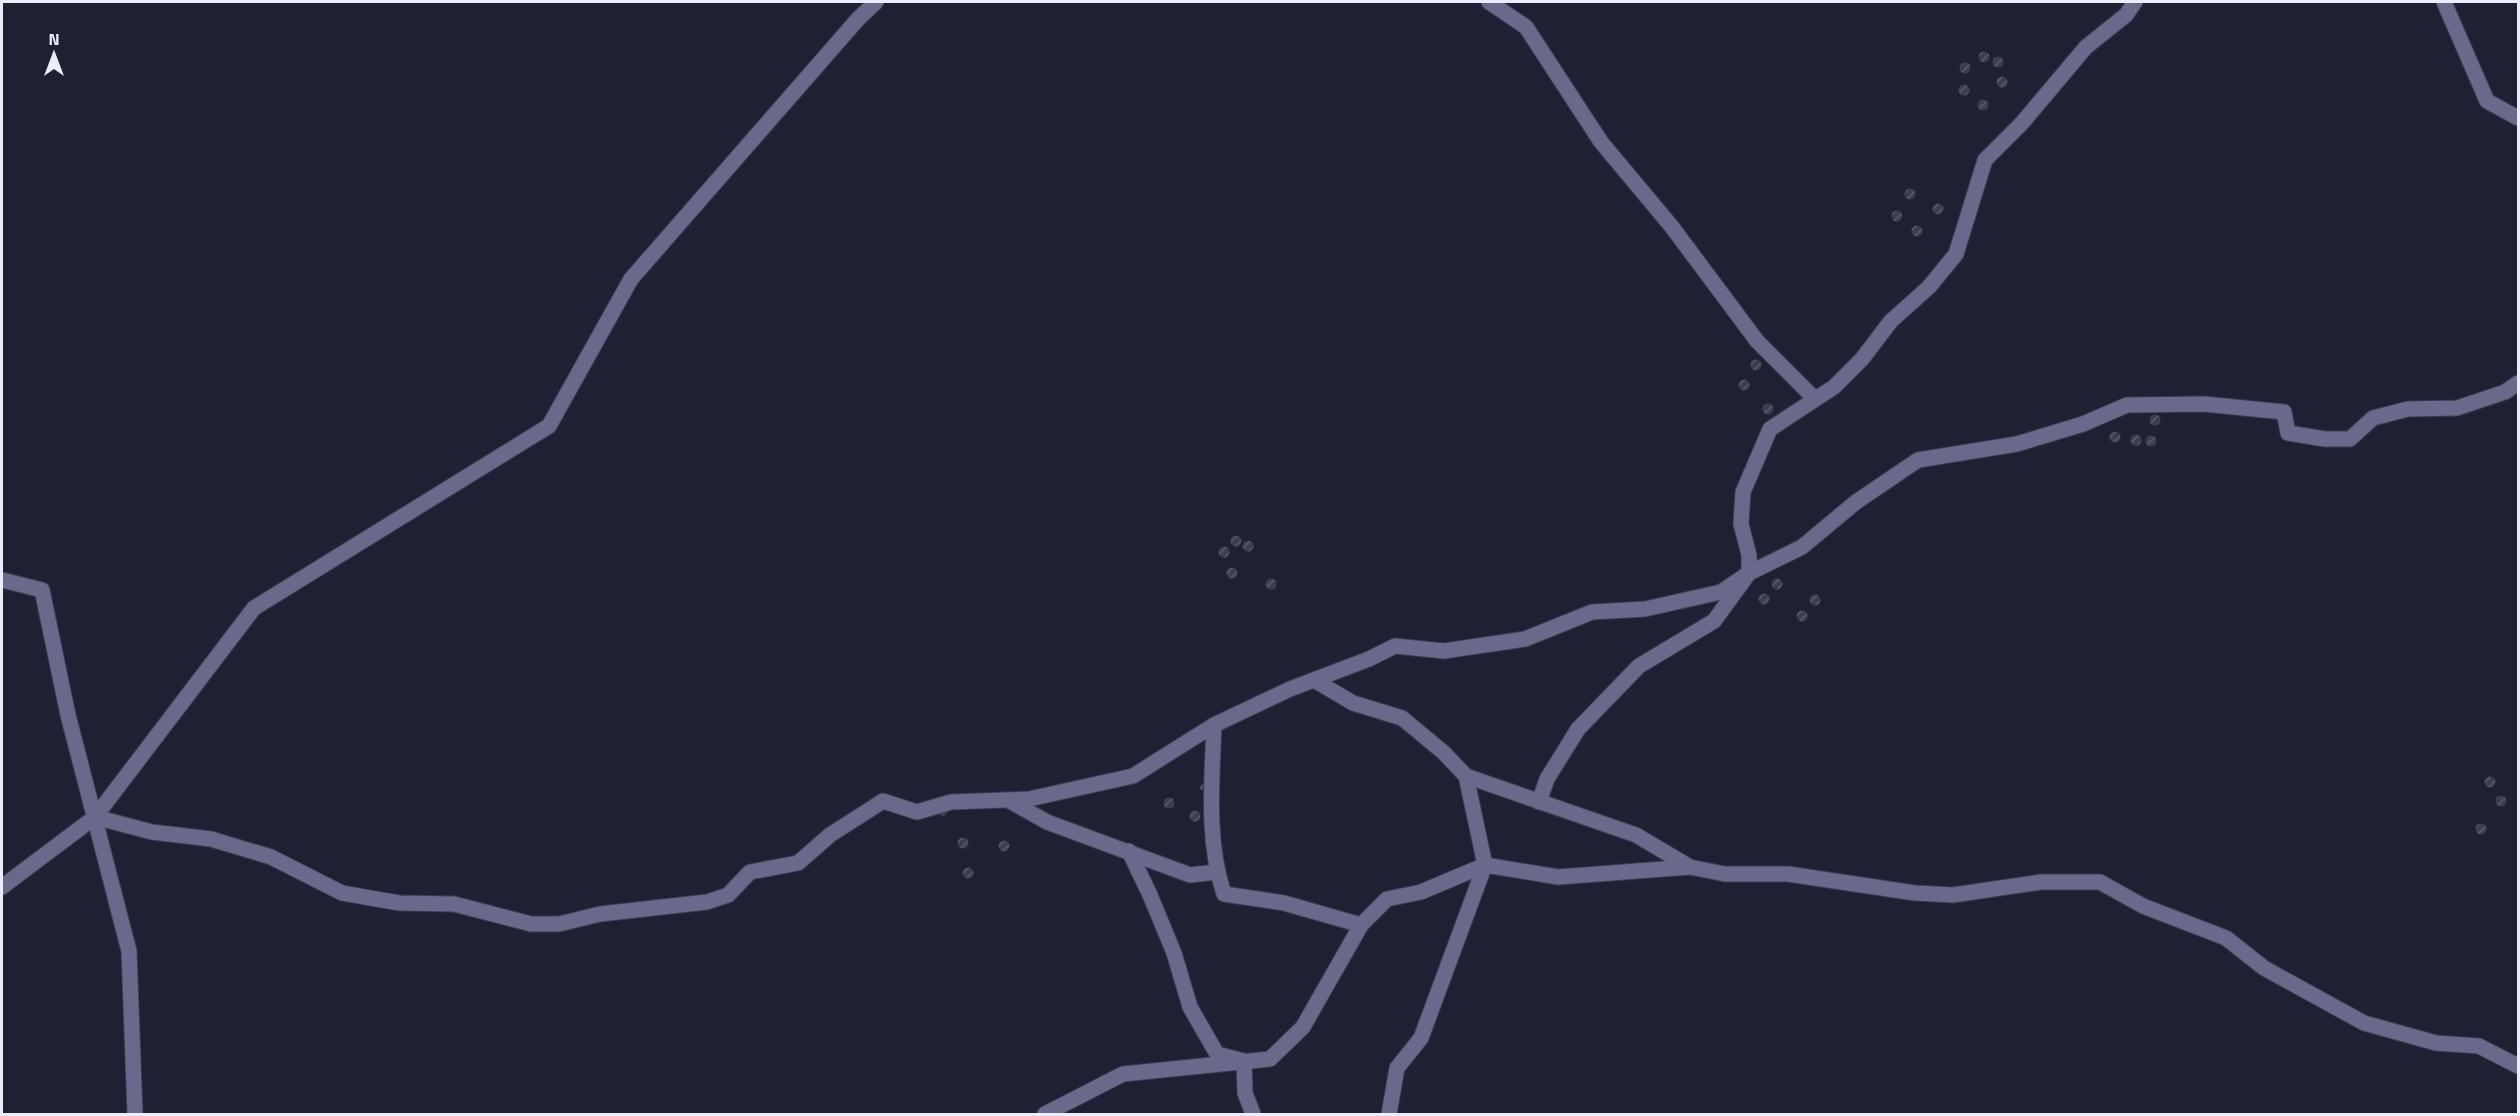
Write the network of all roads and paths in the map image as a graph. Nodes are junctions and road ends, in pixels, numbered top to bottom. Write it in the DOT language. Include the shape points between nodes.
graph roads {
  1 [pos="876,2"];
  2 [pos="1489,2"];
  3 [pos="2135,2"];
  4 [pos="2444,2"];
  5 [pos="2518,118"];
  6 [pos="2518,383"];
  7 [pos="1815,399"];
  8 [pos="1749,573"];
  9 [pos="2,580"];
  10 [pos="1314,680"];
  11 [pos="1214,725"];
  12 [pos="1466,777"];
  13 [pos="1008,800"];
  14 [pos="1539,802"];
  15 [pos="94,817"];
  16 [pos="1128,851"];
  17 [pos="1485,865"];
  18 [pos="1690,867"];
  19 [pos="1217,872"];
  20 [pos="2,887"];
  21 [pos="1361,925"];
  22 [pos="1244,1061"];
  23 [pos="2518,1066"];
  24 [pos="135,1114"];
  25 [pos="1045,1114"];
  26 [pos="1253,1114"];
  27 [pos="1389,1114"];
  1 -- 15 [label="street" via="631,279 549,426 254,608"];
  2 -- 7 [label="street" via="1526,27 1601,141 1672,226 1757,341"];
  3 -- 7 [label="street" via="2126,15 2086,47 1985,160 1956,254 1862,359 1834,387"];
  4 -- 5 [label="street" via="2487,101"];
  6 -- 8 [label="street" via="2505,392 2457,408 2408,409 2373,418 2350,440 2288,433 2284,412 2204,404 2127,405 2083,424 2017,444 1918,460 1856,502 1802,547"];
  7 -- 8 [label="street" via="1770,429 1754,463 1743,492 1741,524"];
  8 -- 10 [label="street" via="1721,592 1645,609 1592,612 1525,639 1444,651 1395,646"];
  8 -- 14 [label="street" via="1714,621 1639,666 1578,729 1547,779"];
  9 -- 15 [label="street" via="42,590"];
  10 -- 11 [label="street"];
  10 -- 12 [label="street" via="1353,703 1402,718"];
  11 -- 13 [label="street" via="1133,777"];
  11 -- 19 [label="street" via="1211,827"];
  12 -- 14 [label="street"];
  12 -- 17 [label="street"];
  13 -- 15 [label="street" via="951,802 917,812 882,801 830,835 798,862 750,872 728,895 707,902 600,914 559,924 531,924 454,904 399,903 342,893 271,857 211,839 152,832"];
  13 -- 16 [label="street" via="1047,822"];
  14 -- 18 [label="street" via="1636,835"];
  15 -- 20 [label="street"];
  15 -- 24 [label="street" via="129,951"];
  16 -- 19 [label="street" via="1190,875"];
  16 -- 22 [label="street" via="1174,953 1190,1007 1217,1054"];
  17 -- 18 [label="street" via="1558,877"];
  17 -- 21 [label="street" via="1421,892 1387,899"];
  17 -- 27 [label="street" via="1421,1038 1397,1068"];
  18 -- 23 [label="street" via="1725,874 1788,874 1953,895 2041,882 2100,882 2143,906 2226,938 2264,968 2364,1023 2436,1043 2479,1046"];
  19 -- 21 [label="street" via="1224,894 1284,903"];
  21 -- 22 [label="street" via="1303,1027 1270,1059"];
  22 -- 25 [label="street" via="1123,1074"];
  22 -- 26 [label="street" via="1245,1093"];
}
